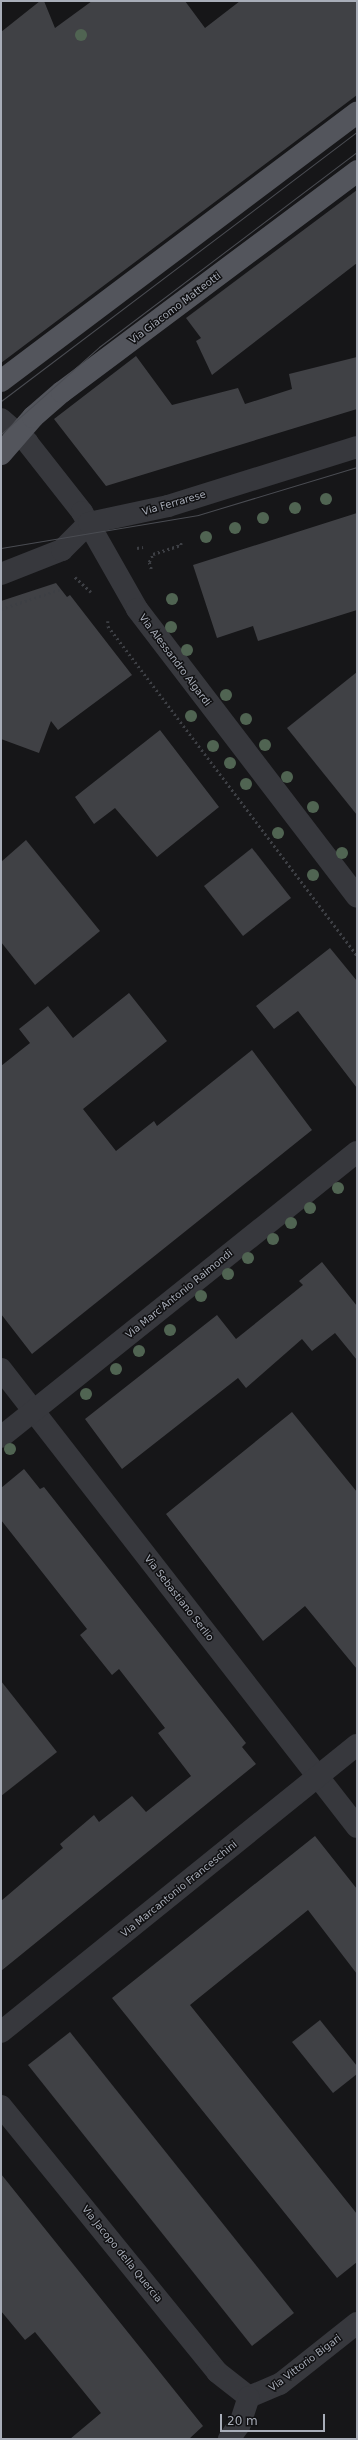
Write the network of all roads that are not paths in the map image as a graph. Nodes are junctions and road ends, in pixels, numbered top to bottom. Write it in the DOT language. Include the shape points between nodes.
graph roads {
  1 [pos="357,113"];
  2 [pos="357,170"];
  3 [pos="1,381"];
  4 [pos="1,419"];
  5 [pos="18,434"];
  6 [pos="357,447"];
  7 [pos="1,454"];
  8 [pos="89,523"];
  9 [pos="1,574"];
  10 [pos="357,897"];
  11 [pos="357,1152"];
  12 [pos="1,1369"];
  13 [pos="33,1411"];
  14 [pos="1,1437"];
  15 [pos="357,1745"];
  16 [pos="318,1776"];
  17 [pos="357,1827"];
  18 [pos="1,2032"];
  19 [pos="1,2106"];
  20 [pos="357,2322"];
  21 [pos="249,2397"];
  22 [pos="229,2439"];
  1 -- 3 [label="main road"];
  2 -- 5 [label="main road, Via Giacomo Matteotti" via="62,392"];
  4 -- 5 [label="street, Via Alessandro Algardi"];
  5 -- 7 [label="main road, Via Giacomo Matteotti"];
  5 -- 8 [label="street, Via Alessandro Algardi"];
  6 -- 8 [label="street, Via Ferrarese" via="168,506"];
  8 -- 9 [label="street" via="62,550"];
  8 -- 10 [label="street, Via Alessandro Algardi" via="137,609"];
  11 -- 13 [label="street, Via Marc'Antonio Raimondi"];
  12 -- 13 [label="street, Via Sebastiano Serlio"];
  13 -- 14 [label="street, Via Marc'Antonio Raimondi"];
  13 -- 16 [label="street, Via Sebastiano Serlio"];
  15 -- 16 [label="street, Via Marcantonio Franceschini"];
  16 -- 17 [label="street, Via Sebastiano Serlio"];
  16 -- 18 [label="street, Via Marcantonio Franceschini"];
  19 -- 21 [label="street, Via Jacopo della Quercia" via="217,2372"];
  20 -- 21 [label="street, Via Vittorio Bigari" via="280,2384"];
  21 -- 22 [label="street" via="240,2424"];
}
